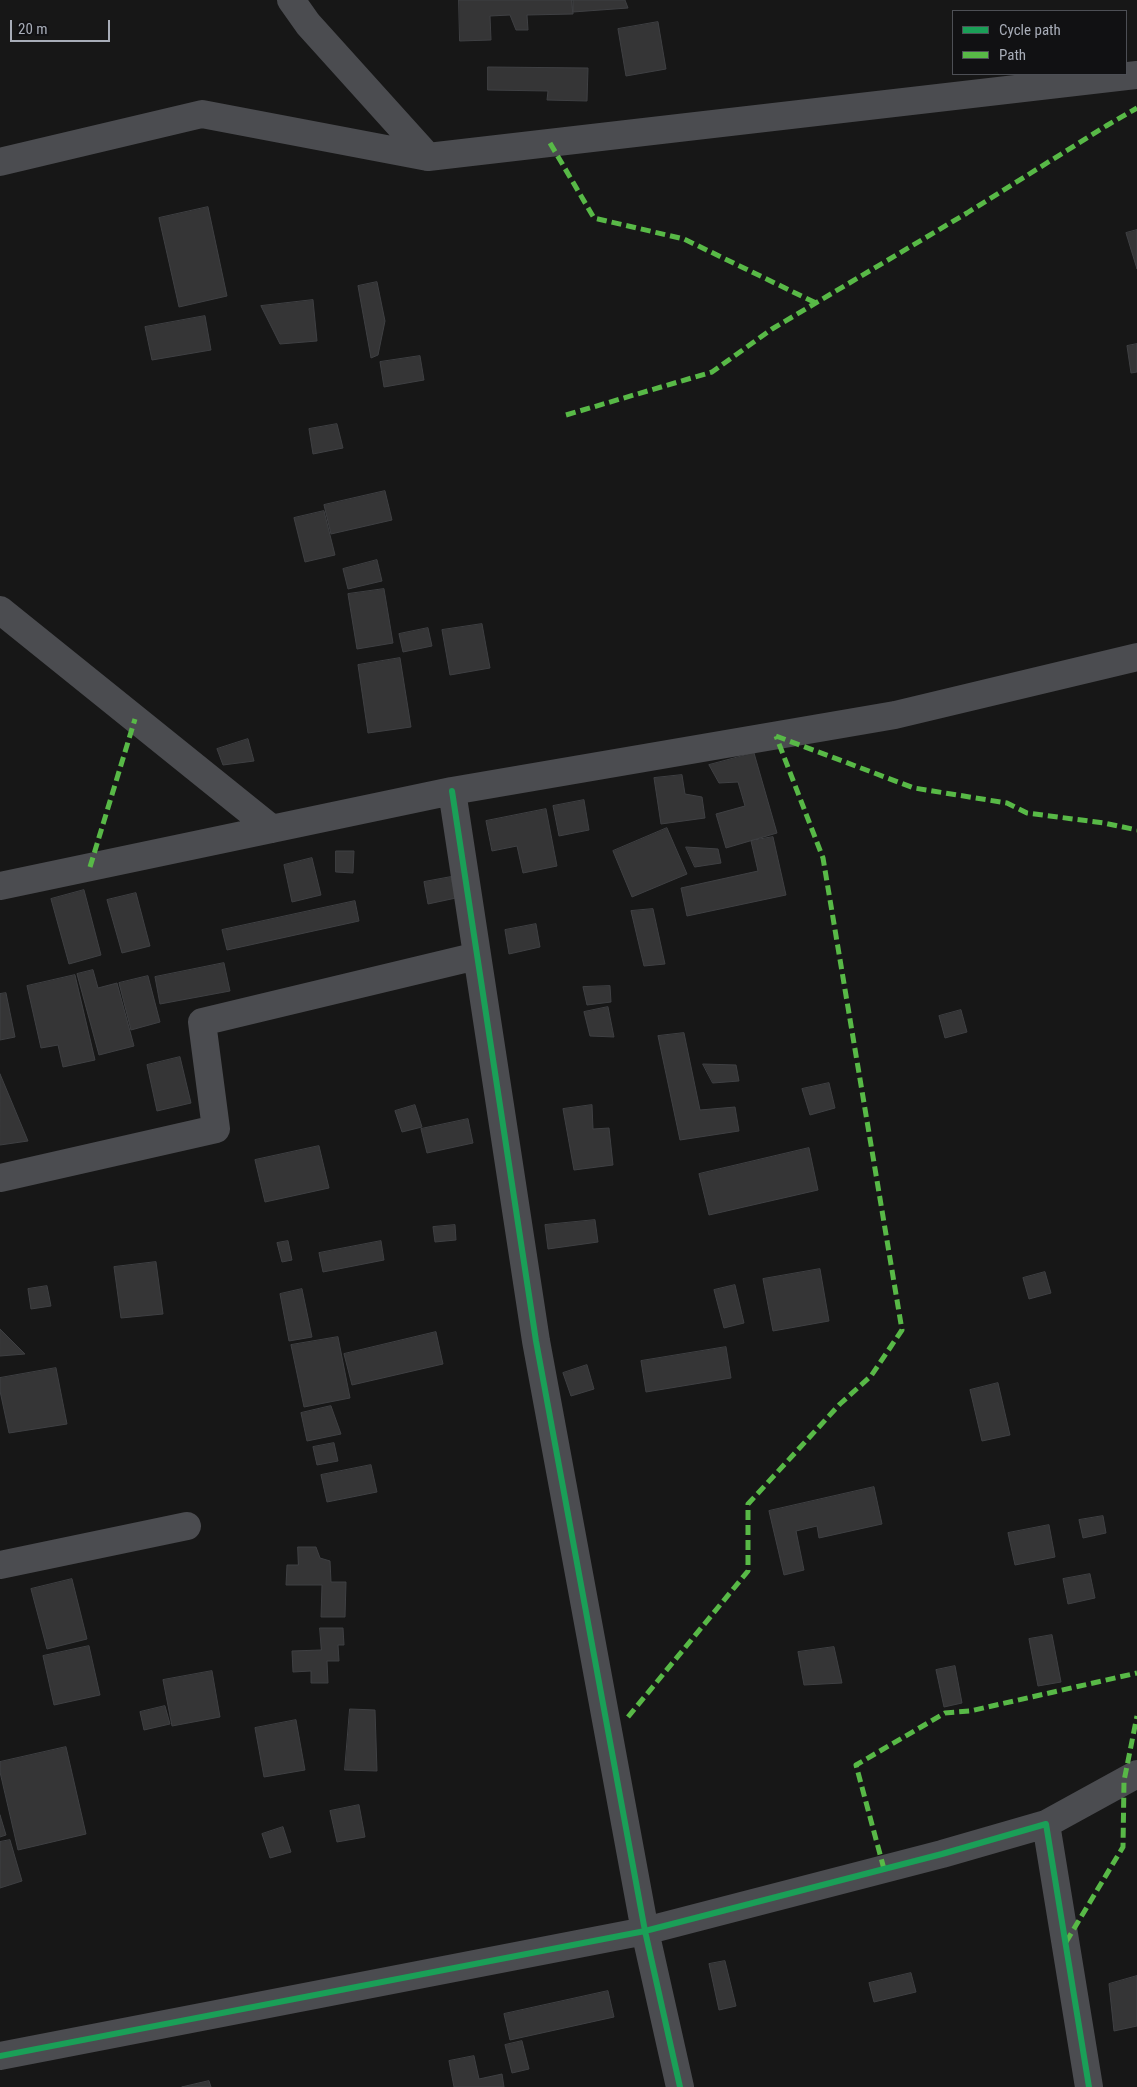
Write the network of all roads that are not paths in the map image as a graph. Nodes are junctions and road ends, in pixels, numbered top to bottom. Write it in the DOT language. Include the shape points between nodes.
graph roads {
  1 [pos="290,0"];
  2 [pos="1137,75"];
  3 [pos="428,157"];
  4 [pos="0,162"];
  5 [pos="0,610"];
  6 [pos="1137,657"];
  7 [pos="452,791"];
  8 [pos="272,829"];
  9 [pos="0,886"];
  10 [pos="477,956"];
  11 [pos="0,1178"];
  12 [pos="186,1526"];
  13 [pos="0,1565"];
  14 [pos="1137,1774"];
  15 [pos="1046,1824"];
  16 [pos="645,1931"];
  17 [pos="0,2056"];
  18 [pos="680,2087"];
  19 [pos="1088,2087"];
  1 -- 3 [label="street"];
  2 -- 3 [label="street"];
  3 -- 4 [label="street" via="202,114"];
  5 -- 8 [label="street"];
  6 -- 7 [label="street" via="895,715"];
  7 -- 8 [label="street"];
  7 -- 10 [label="street"];
  8 -- 9 [label="street"];
  10 -- 11 [label="street" via="202,1022 216,1129"];
  10 -- 16 [label="street" via="536,1341"];
  12 -- 13 [label="street"];
  14 -- 15 [label="street"];
  15 -- 16 [label="street"];
  15 -- 19 [label="street"];
  16 -- 17 [label="street"];
  16 -- 18 [label="street"];
}
